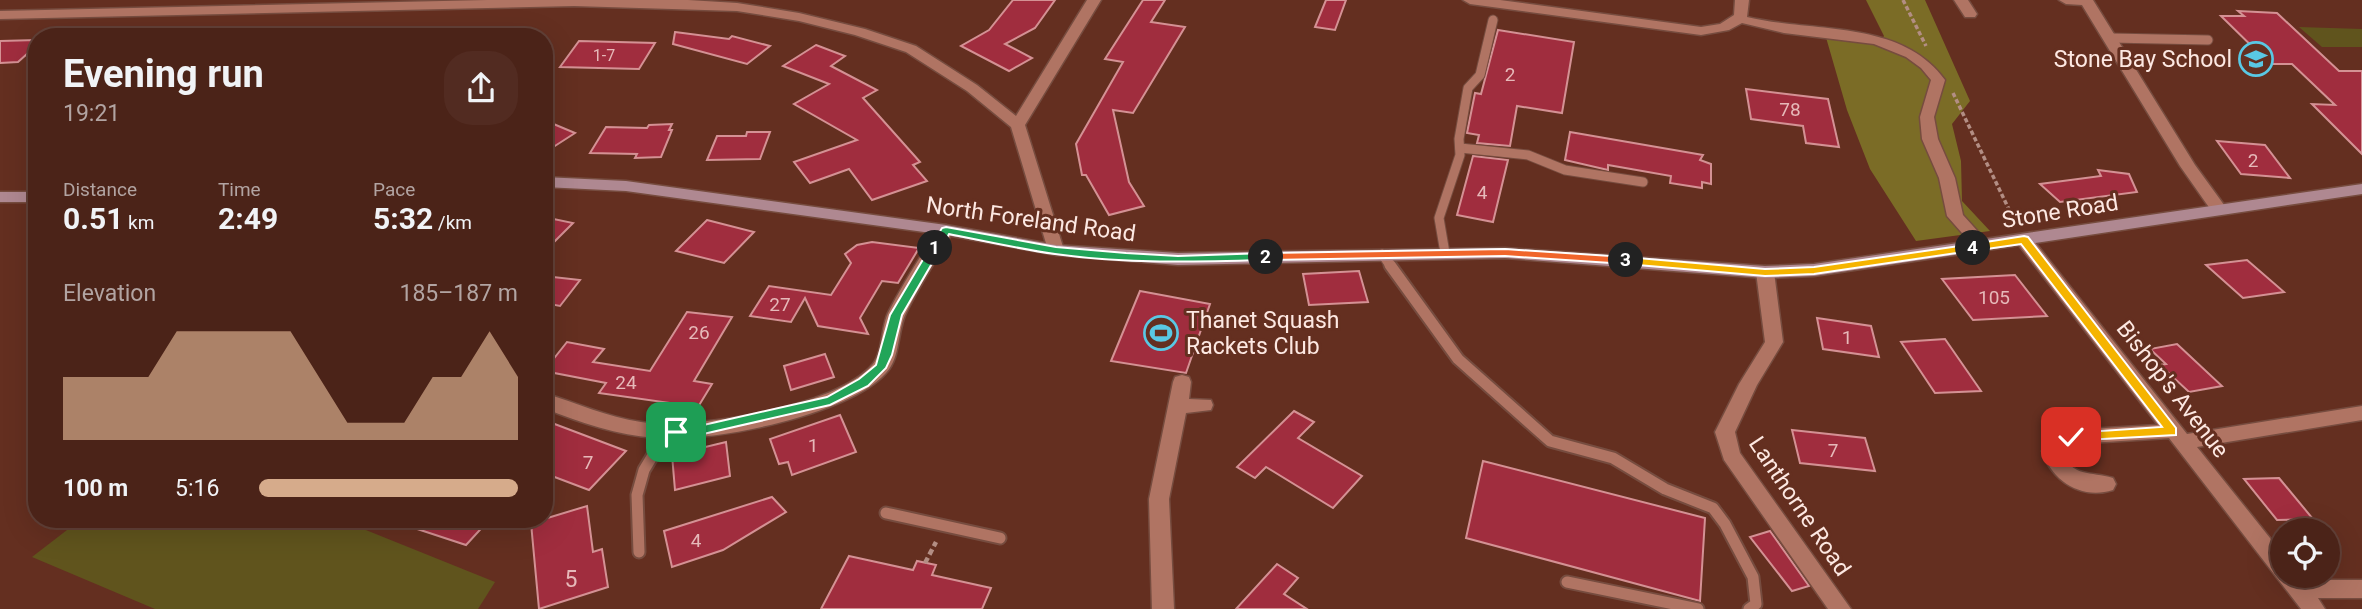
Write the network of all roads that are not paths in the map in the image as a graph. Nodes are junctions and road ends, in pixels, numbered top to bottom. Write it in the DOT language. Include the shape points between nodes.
graph roads {
  1 [pos="1094,0"];
  2 [pos="1470,0"];
  3 [pos="1742,0"];
  4 [pos="1961,0"];
  5 [pos="2066,0"];
  6 [pos="595,1"];
  7 [pos="2087,1"];
  8 [pos="411,3"];
  9 [pos="1970,14"];
  10 [pos="0,15"];
  11 [pos="1740,19"];
  12 [pos="1493,20"];
  13 [pos="2111,38"];
  14 [pos="2208,40"];
  15 [pos="1018,125"];
  16 [pos="1460,148"];
  17 [pos="553,182"];
  18 [pos="1643,182"];
  19 [pos="2362,189"];
  20 [pos="0,197"];
  21 [pos="28,197"];
  22 [pos="2219,209"];
  23 [pos="946,230"];
  24 [pos="2024,240"];
  25 [pos="1983,246"];
  26 [pos="1056,250"];
  27 [pos="1445,253"];
  28 [pos="1381,254"];
  29 [pos="1765,272"];
  30 [pos="1182,382"];
  31 [pos="553,404"];
  32 [pos="1204,405"];
  33 [pos="1179,407"];
  34 [pos="2362,413"];
  35 [pos="667,432"];
  36 [pos="2177,437"];
  37 [pos="2106,484"];
  38 [pos="886,513"];
  39 [pos="1000,538"];
  40 [pos="639,552"];
  41 [pos="2270,554"];
  42 [pos="1567,582"];
  43 [pos="2340,587"];
  44 [pos="2298,588"];
  45 [pos="2362,589"];
  46 [pos="1163,609"];
  47 [pos="1698,609"];
  48 [pos="1749,609"];
  49 [pos="1839,609"];
  50 [pos="2314,609"];
  1 -- 15 [label="street"];
  2 -- 11 [label="street" via="1701,31 1730,26"];
  3 -- 11 [label="street"];
  4 -- 9 [label="street"];
  5 -- 7 [label="street"];
  6 -- 8 [label="street"];
  6 -- 15 [label="street" via="737,7 860,32 911,50 972,88"];
  7 -- 13 [label="street"];
  8 -- 10 [label="street"];
  11 -- 25 [label="street" via="1773,28 1873,39 1897,46 1931,68 1938,80 1927,117 1930,139 1947,177 1955,216"];
  12 -- 16 [label="lane" via="1480,75 1468,88"];
  13 -- 14 [label="lane"];
  13 -- 22 [label="street"];
  15 -- 26 [label="street"];
  16 -- 18 [label="lane" via="1528,155 1565,170"];
  16 -- 27 [label="lane" via="1439,218"];
  17 -- 23 [label="main road, North Foreland Road" via="626,186"];
  19 -- 22 [label="main road, Stone Road"];
  20 -- 21 [label="main road"];
  22 -- 24 [label="main road, Stone Road"];
  23 -- 26 [label="main road, North Foreland Road"];
  23 -- 35 [label="street" via="896,315 880,368 863,383 830,401 699,430"];
  24 -- 25 [label="main road, Stone Road"];
  24 -- 36 [label="street, Bishop's Avenue"];
  25 -- 29 [label="main road, Stone Road" via="1814,271"];
  26 -- 28 [label="main road, North Foreland Road" via="1178,259"];
  27 -- 28 [label="main road, North Foreland Road"];
  27 -- 29 [label="main road, North Foreland Road" via="1571,256"];
  28 -- 48 [label="lane" via="1458,359 1550,441 1614,458 1665,489 1713,508 1754,577 1756,604"];
  29 -- 49 [label="street, Lanthorne Road" via="1774,342 1726,432 1731,455"];
  30 -- 33 [label="street"];
  31 -- 35 [label="street" via="597,421"];
  32 -- 33 [label="street"];
  33 -- 46 [label="street" via="1158,515"];
  34 -- 36 [label="street"];
  35 -- 40 [label="lane" via="644,470 637,495"];
  36 -- 37 [label="street" via="2071,437 2057,443 2052,451 2055,467 2071,479"];
  36 -- 41 [label="street, Bishop's Avenue"];
  38 -- 39 [label="lane"];
  42 -- 47 [label="lane"];
  43 -- 45 [label="street"];
  44 -- 50 [label="street"];
}
